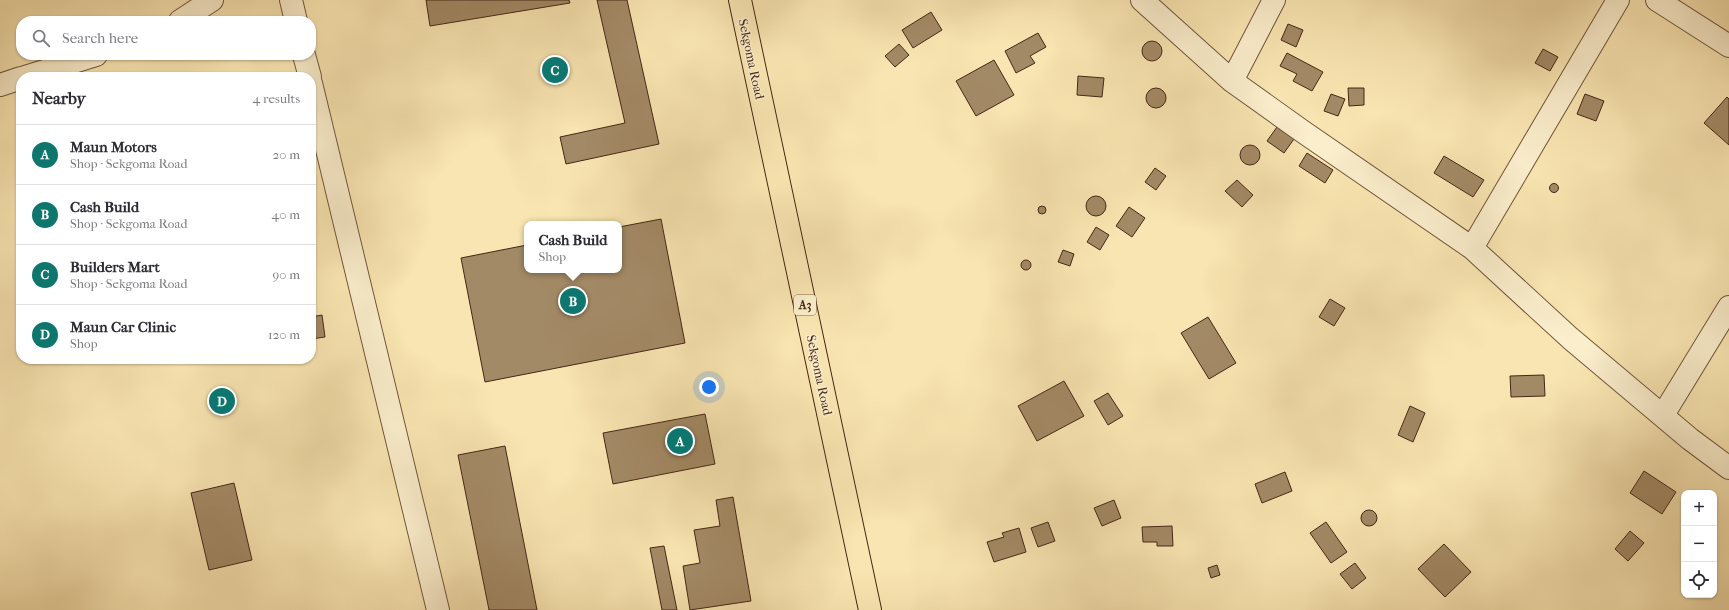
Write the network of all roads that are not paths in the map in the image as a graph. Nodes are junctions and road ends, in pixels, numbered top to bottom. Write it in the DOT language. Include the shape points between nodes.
graph roads {
  1 [pos="212,0"];
  2 [pos="291,0"];
  3 [pos="740,0"];
  4 [pos="1142,0"];
  5 [pos="1274,0"];
  6 [pos="1618,0"];
  7 [pos="1657,0"];
  8 [pos="188,16"];
  9 [pos="295,16"];
  10 [pos="1729,46"];
  11 [pos="80,60"];
  12 [pos="305,60"];
  13 [pos="41,72"];
  14 [pos="309,72"];
  15 [pos="16,80"];
  16 [pos="1232,81"];
  17 [pos="0,85"];
  18 [pos="316,104"];
  19 [pos="1472,248"];
  20 [pos="1729,307"];
  21 [pos="1663,415"];
  22 [pos="1729,468"];
  23 [pos="438,610"];
  24 [pos="870,610"];
  1 -- 8 [label="street"];
  2 -- 9 [label="street"];
  3 -- 24 [label="highway, Sekgoma Road / A3"];
  4 -- 16 [label="street"];
  5 -- 16 [label="street"];
  6 -- 19 [label="street"];
  7 -- 10 [label="street"];
  11 -- 13 [label="street"];
  12 -- 14 [label="street"];
  15 -- 17 [label="street"];
  16 -- 19 [label="street"];
  18 -- 23 [label="street"];
  19 -- 21 [label="street" via="1570,338"];
  20 -- 21 [label="street"];
  21 -- 22 [label="street"];
}
